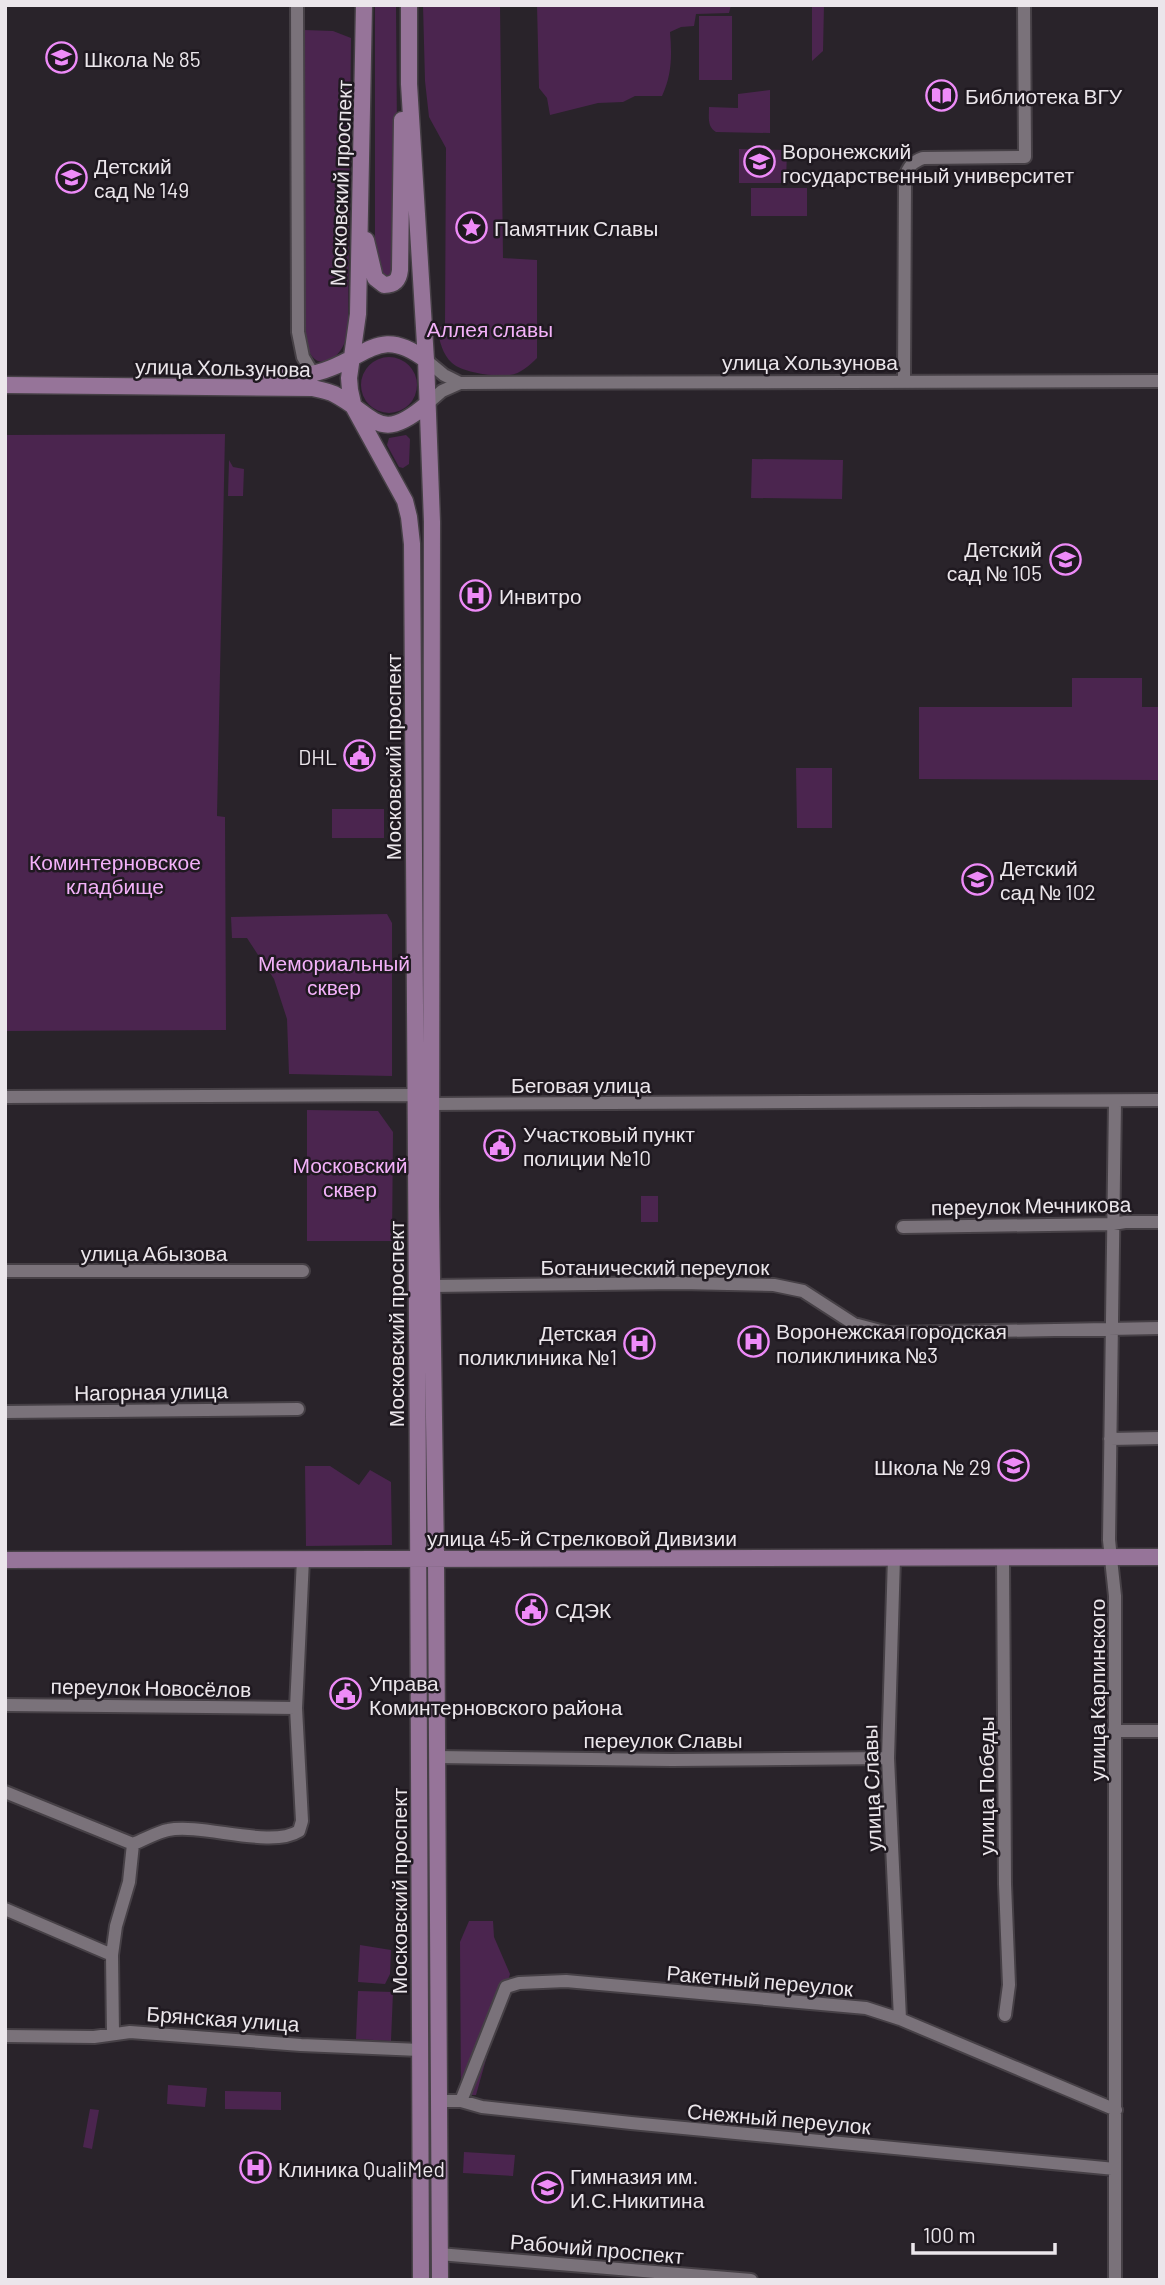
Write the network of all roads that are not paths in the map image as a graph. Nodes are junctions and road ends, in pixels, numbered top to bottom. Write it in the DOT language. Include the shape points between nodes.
graph roads {
  1 [pos="297,5"];
  2 [pos="364,5"];
  3 [pos="409,5"];
  4 [pos="1024,5"];
  5 [pos="409,84"];
  6 [pos="361,209"];
  7 [pos="353,357"];
  8 [pos="426,360"];
  9 [pos="313,374"];
  10 [pos="5,377"];
  11 [pos="1160,381"];
  12 [pos="904,382"];
  13 [pos="460,383"];
  14 [pos="5,385"];
  15 [pos="427,404"];
  16 [pos="354,408"];
  17 [pos="415,1095"];
  18 [pos="5,1097"];
  19 [pos="1160,1100"];
  20 [pos="1115,1101"];
  21 [pos="432,1104"];
  22 [pos="1160,1222"];
  23 [pos="1113,1224"];
  24 [pos="903,1227"];
  25 [pos="5,1271"];
  26 [pos="303,1271"];
  27 [pos="432,1286"];
  28 [pos="1112,1328"];
  29 [pos="1160,1328"];
  30 [pos="298,1409"];
  31 [pos="5,1412"];
  32 [pos="1160,1438"];
  33 [pos="1110,1439"];
  34 [pos="894,1557"];
  35 [pos="1003,1557"];
  36 [pos="1111,1557"];
  37 [pos="1160,1557"];
  38 [pos="419,1558"];
  39 [pos="436,1558"];
  40 [pos="303,1559"];
  41 [pos="5,1560"];
  42 [pos="5,1705"];
  43 [pos="296,1708"];
  44 [pos="1114,1731"];
  45 [pos="1160,1731"];
  46 [pos="438,1757"];
  47 [pos="888,1758"];
  48 [pos="5,1792"];
  49 [pos="133,1844"];
  50 [pos="5,1909"];
  51 [pos="113,1955"];
  52 [pos="1005,2015"];
  53 [pos="900,2019"];
  54 [pos="113,2034"];
  55 [pos="5,2036"];
  56 [pos="420,2050"];
  57 [pos="439,2050"];
  58 [pos="439,2101"];
  59 [pos="461,2101"];
  60 [pos="1116,2110"];
  61 [pos="1115,2169"];
  62 [pos="439,2254"];
  63 [pos="421,2280"];
  64 [pos="440,2280"];
  65 [pos="751,2280"];
  66 [pos="1115,2280"];
  1 -- 9 [label="street" via="298,332 303,357"];
  2 -- 6 [label="main road, Московский проспект"];
  3 -- 5 [label="main road, Московский проспект"];
  4 -- 12 [label="street" via="1025,157 923,158 907,171"];
  5 -- 6 [label="main road" via="402,109 400,270 394,284 384,285 372,272"];
  5 -- 8 [label="main road, Московский проспект"];
  6 -- 7 [label="main road, Московский проспект"];
  7 -- 8 [label="main road, улица Хользунова" via="382,344 398,344"];
  7 -- 9 [label="main road, улица Хользунова"];
  7 -- 16 [label="main road, Московский проспект" via="349,378"];
  8 -- 13 [label="street, улица Хользунова"];
  8 -- 15 [label="main road, Московский проспект"];
  9 -- 10 [label="main road, улица Хользунова"];
  11 -- 12 [label="street, улица Хользунова"];
  12 -- 13 [label="street, улица Хользунова"];
  13 -- 15 [label="street, улица Хользунова"];
  14 -- 16 [label="main road, улица Хользунова" via="313,388 334,394"];
  15 -- 16 [label="main road, улица Хользунова" via="411,418 386,424 370,420"];
  15 -- 21 [label="main road, Московский проспект" via="432,522"];
  16 -- 17 [label="main road, Московский проспект" via="405,501 411,531"];
  17 -- 18 [label="street, Беговая улица"];
  17 -- 21 [label="street, Беговая улица"];
  17 -- 38 [label="main road, Московский проспект"];
  19 -- 20 [label="street, Беговая улица"];
  20 -- 21 [label="street, Беговая улица"];
  20 -- 23 [label="street, улица Карпинского"];
  21 -- 27 [label="main road, Московский проспект"];
  22 -- 23 [label="street, переулок Мечникова"];
  23 -- 24 [label="street, переулок Мечникова"];
  23 -- 28 [label="street, улица Карпинского"];
  25 -- 26 [label="street, улица Абызова"];
  27 -- 28 [label="street, Ботанический переулок" via="774,1284 803,1291 854,1324 888,1333"];
  27 -- 39 [label="main road, Московский проспект"];
  28 -- 29 [label="street, Ботанический переулок"];
  28 -- 33 [label="street, улица Карпинского"];
  30 -- 31 [label="street, Нагорная улица"];
  32 -- 33 [label="street"];
  33 -- 36 [label="street, улица Карпинского"];
  34 -- 35 [label="main road, улица 45-й Стрелковой Дивизии"];
  34 -- 39 [label="main road, улица 45-й Стрелковой Дивизии"];
  34 -- 47 [label="street, улица Славы"];
  35 -- 36 [label="main road, улица 45-й Стрелковой Дивизии"];
  35 -- 52 [label="street, улица Победы" via="1009,1985"];
  36 -- 37 [label="main road, улица 45-й Стрелковой Дивизии"];
  36 -- 44 [label="street, улица Карпинского"];
  38 -- 39 [label="main road, улица 45-й Стрелковой Дивизии"];
  38 -- 40 [label="main road, улица 45-й Стрелковой Дивизии"];
  38 -- 56 [label="main road, Московский проспект"];
  39 -- 46 [label="main road, Московский проспект"];
  40 -- 41 [label="main road, улица 45-й Стрелковой Дивизии"];
  40 -- 43 [label="street"];
  42 -- 43 [label="street, переулок Новосёлов"];
  43 -- 49 [label="street" via="299,1831 292,1836 266,1837 169,1829"];
  44 -- 45 [label="street"];
  44 -- 60 [label="street, улица Карпинского"];
  46 -- 47 [label="street, переулок Славы"];
  46 -- 57 [label="main road, Московский проспект"];
  47 -- 53 [label="street, улица Славы"];
  48 -- 49 [label="street"];
  49 -- 51 [label="street"];
  50 -- 51 [label="street"];
  51 -- 54 [label="street"];
  53 -- 59 [label="street, Ракетный переулок" via="866,2008 566,1981 519,1983 506,1987"];
  53 -- 60 [label="street, Ракетный переулок"];
  54 -- 55 [label="street, Брянская улица"];
  54 -- 56 [label="street, Брянская улица"];
  56 -- 57 [label="main road, Брянская улица"];
  56 -- 63 [label="main road, Московский проспект"];
  57 -- 58 [label="main road, Московский проспект"];
  58 -- 59 [label="street, Снежный переулок"];
  58 -- 62 [label="main road, Московский проспект"];
  59 -- 61 [label="street, Снежный переулок" via="617,2122"];
  60 -- 61 [label="street, улица Карпинского"];
  61 -- 66 [label="street, улица Карпинского"];
  62 -- 64 [label="main road, Московский проспект"];
  62 -- 65 [label="street, Рабочий проспект"];
}
